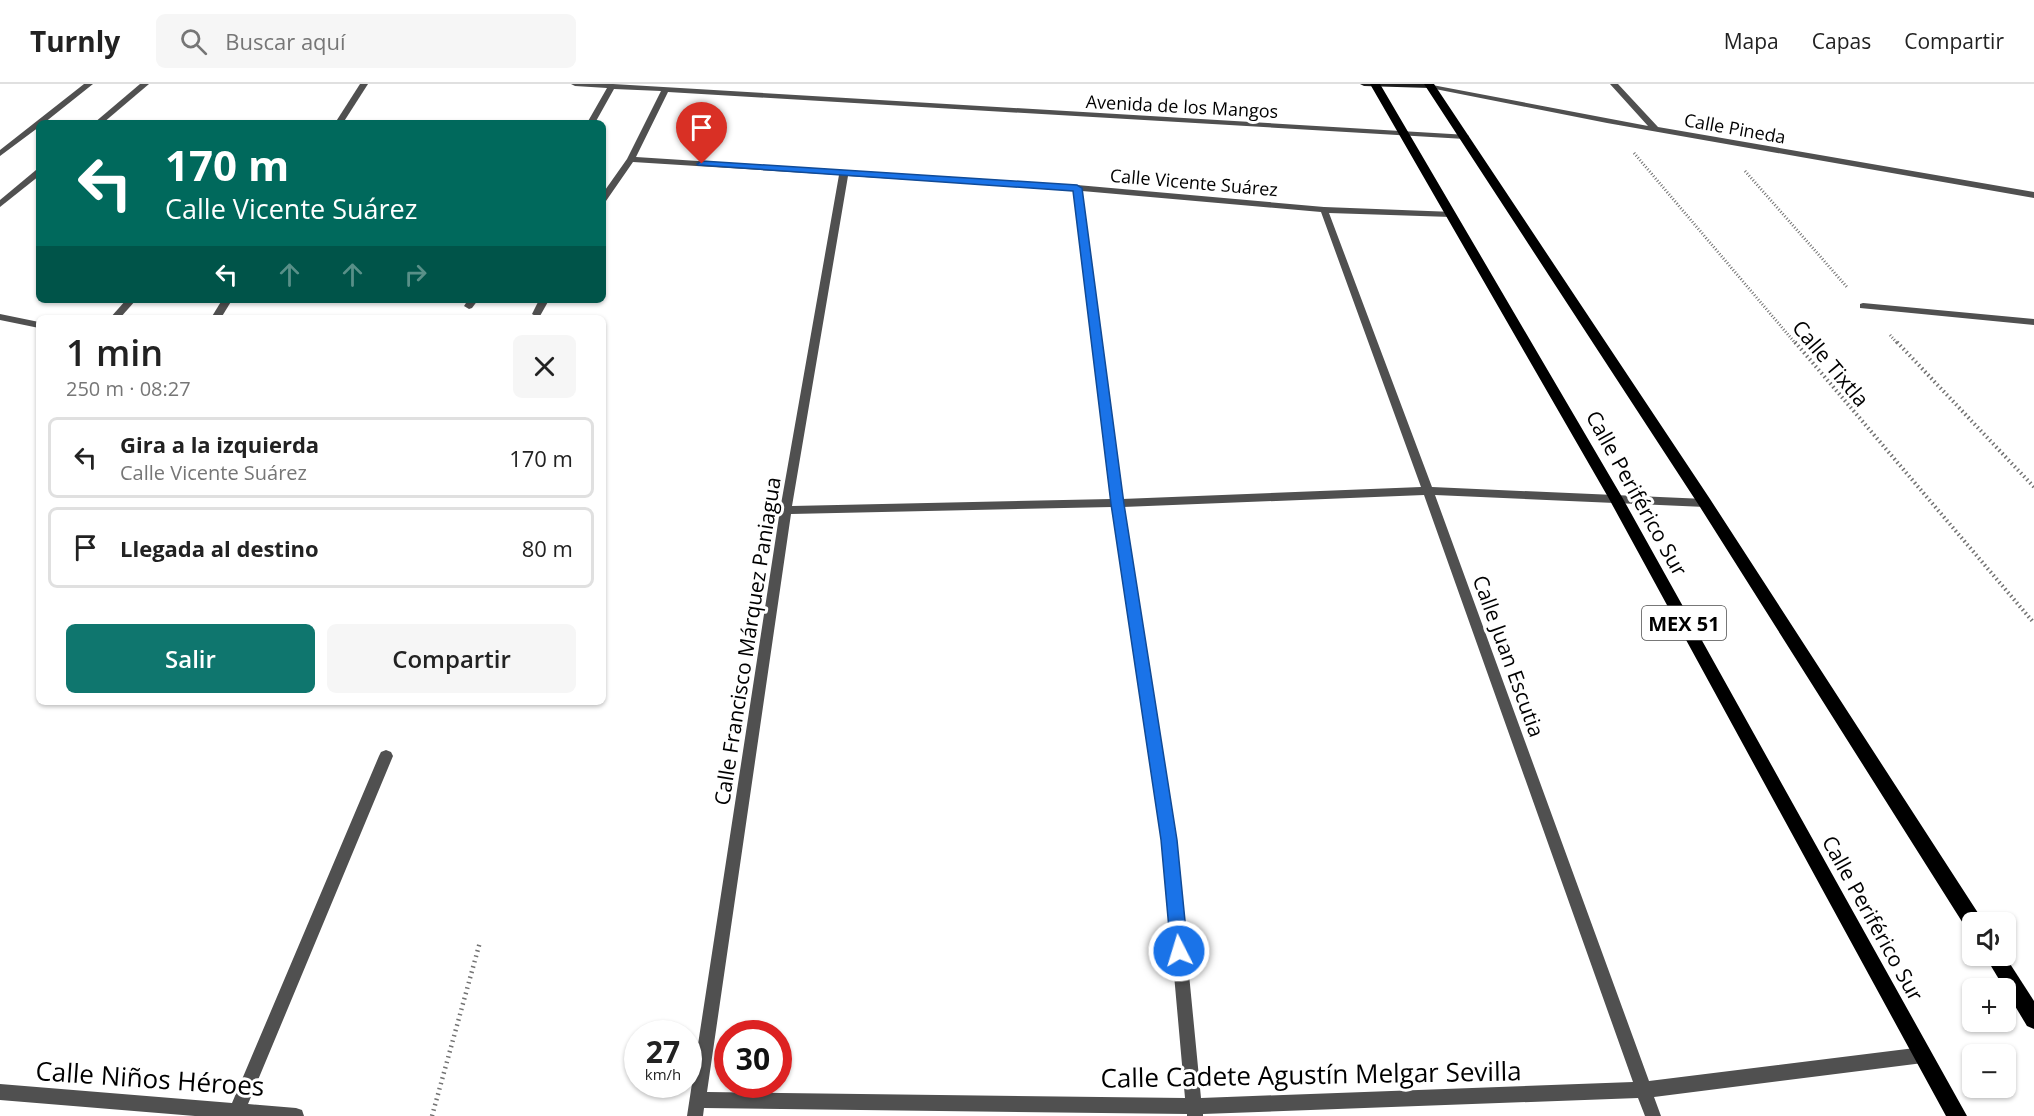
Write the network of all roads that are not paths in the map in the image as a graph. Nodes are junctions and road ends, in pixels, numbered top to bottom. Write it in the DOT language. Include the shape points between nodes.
graph roads {
  1 [pos="89,84"];
  2 [pos="145,84"];
  3 [pos="364,84"];
  4 [pos="575,84"];
  5 [pos="1364,84"];
  6 [pos="1375,84"];
  7 [pos="1614,84"];
  8 [pos="1430,85"];
  9 [pos="612,86"];
  10 [pos="665,90"];
  11 [pos="43,120"];
  12 [pos="102,120"];
  13 [pos="341,120"];
  14 [pos="593,120"];
  15 [pos="36,125"];
  16 [pos="1654,128"];
  17 [pos="1405,134"];
  18 [pos="1465,137"];
  19 [pos="0,154"];
  20 [pos="631,159"];
  21 [pos="843,173"];
  22 [pos="36,174"];
  23 [pos="1077,188"];
  24 [pos="2034,195"];
  25 [pos="606,196"];
  26 [pos="0,204"];
  27 [pos="1324,210"];
  28 [pos="1451,214"];
  29 [pos="128,303"];
  30 [pos="542,303"];
  31 [pos="1863,306"];
  32 [pos="537,314"];
  33 [pos="118,315"];
  34 [pos="0,317"];
  35 [pos="2034,322"];
  36 [pos="36,324"];
  37 [pos="1428,491"];
  38 [pos="1614,497"];
  39 [pos="1705,503"];
  40 [pos="1118,504"];
  41 [pos="786,510"];
  42 [pos="386,756"];
  43 [pos="1967,912"];
  44 [pos="2000,966"];
  45 [pos="2034,1019"];
  46 [pos="1923,1055"];
  47 [pos="1645,1090"];
  48 [pos="0,1092"];
  49 [pos="696,1108"];
  50 [pos="237,1110"];
  51 [pos="1195,1111"];
  52 [pos="296,1116"];
  53 [pos="1653,1116"];
  54 [pos="1957,1116"];
  1 -- 11 [label="street"];
  2 -- 12 [label="street"];
  3 -- 13 [label="street"];
  4 -- 9 [label="street, Avenida de los Mangos"];
  5 -- 6 [label="street"];
  6 -- 8 [label="street"];
  6 -- 17 [label="main road, Calle Periférico Sur / MEX 51"];
  7 -- 16 [label="street"];
  8 -- 16 [label="street, Calle Pineda"];
  8 -- 18 [label="main road"];
  9 -- 10 [label="street, Avenida de los Mangos"];
  9 -- 14 [label="street"];
  10 -- 17 [label="street, Avenida de los Mangos"];
  10 -- 20 [label="street"];
  15 -- 19 [label="street"];
  16 -- 24 [label="street, Calle Pineda"];
  17 -- 18 [label="street, Avenida de los Mangos"];
  17 -- 28 [label="main road, Calle Periférico Sur / MEX 51"];
  18 -- 39 [label="main road"];
  20 -- 21 [label="street, Calle Vicente Suárez"];
  20 -- 25 [label="street"];
  21 -- 23 [label="street, Calle Vicente Suárez"];
  21 -- 41 [label="street, Calle Francisco Márquez Paniagua"];
  22 -- 26 [label="street"];
  23 -- 27 [label="street, Calle Vicente Suárez"];
  23 -- 40 [label="street"];
  27 -- 28 [label="street, Calle Vicente Suárez"];
  27 -- 37 [label="street, Calle Juan Escutia"];
  28 -- 38 [label="main road, Calle Periférico Sur / MEX 51"];
  29 -- 33 [label="street"];
  30 -- 32 [label="street"];
  31 -- 35 [label="street"];
  34 -- 36 [label="street"];
  37 -- 38 [label="street"];
  37 -- 40 [label="street"];
  37 -- 47 [label="street, Calle Juan Escutia"];
  38 -- 39 [label="street"];
  38 -- 46 [label="main road, Calle Periférico Sur / MEX 51"];
  39 -- 43 [label="main road"];
  40 -- 41 [label="street"];
  40 -- 51 [label="street" via="1169,840"];
  41 -- 49 [label="street, Calle Francisco Márquez Paniagua"];
  42 -- 50 [label="street"];
  44 -- 45 [label="main road"];
  46 -- 47 [label="street, Calle Cadete Agustín Melgar Sevilla"];
  46 -- 54 [label="main road, Calle Periférico Sur / MEX 51"];
  47 -- 51 [label="street, Calle Cadete Agustín Melgar Sevilla"];
  47 -- 53 [label="street, Calle Juan Escutia"];
  48 -- 50 [label="street, Calle Niños Héroes"];
  49 -- 51 [label="street, Calle Cadete Agustín Melgar Sevilla"];
  50 -- 52 [label="street, Calle Niños Héroes"];
}
